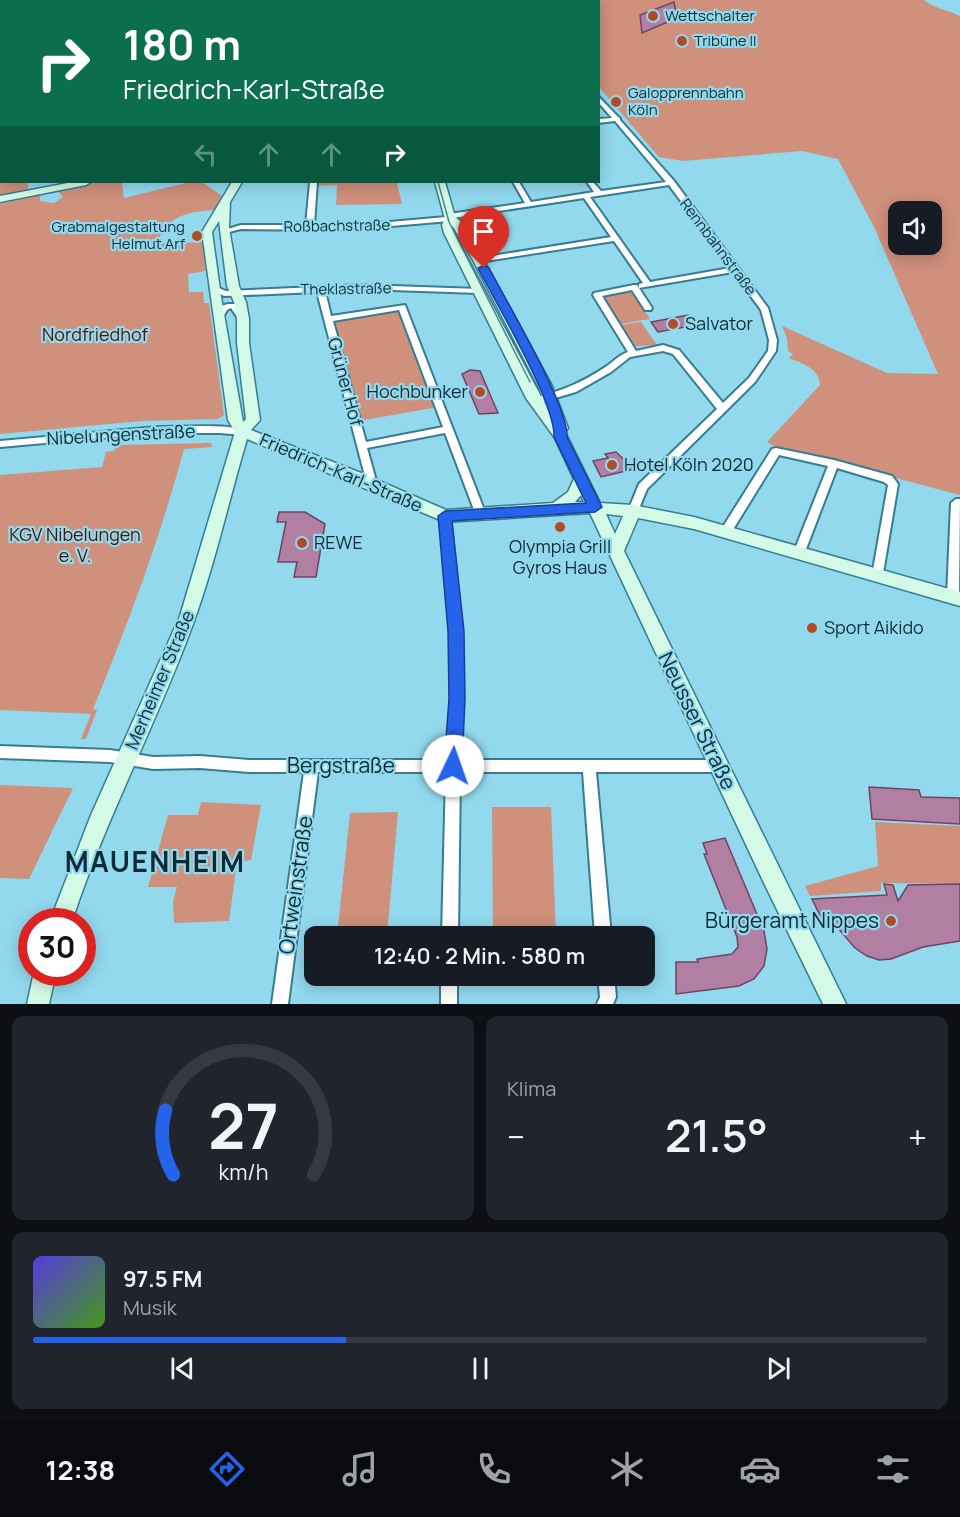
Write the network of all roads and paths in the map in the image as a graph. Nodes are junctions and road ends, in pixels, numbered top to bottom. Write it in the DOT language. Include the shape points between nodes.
graph roads {
  1 [pos="600,100"];
  2 [pos="618,119"];
  3 [pos="600,121"];
  4 [pos="81,183"];
  5 [pos="236,183"];
  6 [pos="313,183"];
  7 [pos="440,183"];
  8 [pos="517,183"];
  9 [pos="591,183"];
  10 [pos="671,183"];
  11 [pos="599,194"];
  12 [pos="586,196"];
  13 [pos="0,199"];
  14 [pos="225,201"];
  15 [pos="529,204"];
  16 [pos="450,217"];
  17 [pos="310,227"];
  18 [pos="224,230"];
  19 [pos="207,232"];
  20 [pos="615,239"];
  21 [pos="479,260"];
  22 [pos="733,270"];
  23 [pos="648,285"];
  24 [pos="476,286"];
  25 [pos="395,287"];
  26 [pos="634,287"];
  27 [pos="214,288"];
  28 [pos="320,289"];
  29 [pos="237,293"];
  30 [pos="402,307"];
  31 [pos="648,308"];
  32 [pos="218,311"];
  33 [pos="243,319"];
  34 [pos="328,319"];
  35 [pos="633,354"];
  36 [pos="549,397"];
  37 [pos="533,398"];
  38 [pos="722,409"];
  39 [pos="448,429"];
  40 [pos="242,432"];
  41 [pos="561,437"];
  42 [pos="0,444"];
  43 [pos="361,446"];
  44 [pos="834,464"];
  45 [pos="581,479"];
  46 [pos="366,482"];
  47 [pos="960,502"];
  48 [pos="595,507"];
  49 [pos="556,509"];
  50 [pos="633,511"];
  51 [pos="481,515"];
  52 [pos="445,516"];
  53 [pos="725,533"];
  54 [pos="616,551"];
  55 [pos="799,554"];
  56 [pos="878,576"];
  57 [pos="956,598"];
  58 [pos="0,752"];
  59 [pos="126,759"];
  60 [pos="312,766"];
  61 [pos="453,766"];
  62 [pos="589,766"];
  63 [pos="718,766"];
  64 [pos="65,908"];
  65 [pos="450,926"];
  66 [pos="602,926"];
  67 [pos="42,986"];
  68 [pos="450,986"];
  69 [pos="607,986"];
  70 [pos="38,1004"];
  71 [pos="280,1004"];
  72 [pos="449,1004"];
  73 [pos="605,1004"];
  74 [pos="835,1004"];
  1 -- 2 [label="street, Rennbahnstraße"];
  2 -- 3 [label="street"];
  2 -- 10 [label="street, Rennbahnstraße"];
  4 -- 13 [label="main road"];
  5 -- 14 [label="main road"];
  6 -- 17 [label="street"];
  7 -- 16 [label="main road, Neusser Straße"];
  8 -- 15 [label="street"];
  9 -- 11 [label="street"];
  10 -- 11 [label="street, Roßbachstraße"];
  10 -- 22 [label="street, Rennbahnstraße"];
  11 -- 12 [label="street, Roßbachstraße"];
  12 -- 15 [label="street, Roßbachstraße"];
  12 -- 20 [label="street"];
  14 -- 18 [label="main road, Merheimer Straße"];
  14 -- 19 [label="main road"];
  15 -- 16 [label="street, Roßbachstraße"];
  16 -- 17 [label="street, Roßbachstraße" via="378,226"];
  16 -- 21 [label="main road, Neusser Straße" via="459,224"];
  16 -- 24 [label="main road, Neusser Straße" via="447,225"];
  17 -- 18 [label="street, Roßbachstraße"];
  18 -- 19 [label="street" via="213,228"];
  18 -- 29 [label="main road, Merheimer Straße"];
  19 -- 27 [label="main road"];
  20 -- 21 [label="street"];
  20 -- 23 [label="street"];
  21 -- 36 [label="main road, Neusser Straße"];
  22 -- 23 [label="street"];
  22 -- 38 [label="street, Rennbahnstraße" via="765,310 773,346 752,380"];
  23 -- 26 [label="street"];
  24 -- 25 [label="street, Theklastraße"];
  24 -- 37 [label="main road, Neusser Straße"];
  25 -- 28 [label="street, Theklastraße"];
  25 -- 30 [label="street"];
  26 -- 31 [label="street"];
  26 -- 35 [label="street" via="597,295"];
  27 -- 29 [label="street" via="224,294"];
  27 -- 32 [label="main road"];
  28 -- 29 [label="street, Theklastraße"];
  28 -- 34 [label="street, Grüner Hof"];
  29 -- 32 [label="street" via="227,296"];
  29 -- 33 [label="main road, Merheimer Straße"];
  30 -- 34 [label="street, Grüner Hof"];
  30 -- 39 [label="street"];
  32 -- 33 [label="street" via="234,306"];
  32 -- 40 [label="main road" via="235,420"];
  33 -- 40 [label="main road, Merheimer Straße" via="253,420"];
  34 -- 43 [label="street, Grüner Hof"];
  35 -- 36 [label="street" via="573,390"];
  35 -- 38 [label="street" via="663,348 674,350"];
  36 -- 37 [label="street"];
  36 -- 41 [label="main road, Neusser Straße"];
  37 -- 41 [label="main road, Neusser Straße"];
  38 -- 50 [label="street, Rennbahnstraße" via="643,487"];
  39 -- 43 [label="street, Grüner Hof"];
  39 -- 51 [label="street"];
  40 -- 42 [label="street, Nibelungenstraße" via="157,430"];
  40 -- 46 [label="main road, Friedrich-Karl-Straße"];
  40 -- 59 [label="main road, Merheimer Straße" via="196,592"];
  41 -- 45 [label="main road, Neusser Straße"];
  43 -- 46 [label="street, Grüner Hof" via="370,477"];
  44 -- 53 [label="street" via="776,451"];
  44 -- 55 [label="street"];
  44 -- 56 [label="street" via="888,479 893,484"];
  45 -- 48 [label="main road, Neusser Straße"];
  45 -- 49 [label="main road" via="574,495"];
  46 -- 52 [label="main road, Friedrich-Karl-Straße"];
  47 -- 57 [label="street, Friedrich-Karl-Straße" via="956,503"];
  48 -- 49 [label="main road, Friedrich-Karl-Straße"];
  48 -- 50 [label="main road, Friedrich-Karl-Straße"];
  48 -- 54 [label="main road, Neusser Straße"];
  49 -- 51 [label="main road, Friedrich-Karl-Straße"];
  50 -- 53 [label="main road, Friedrich-Karl-Straße"];
  50 -- 54 [label="main road"];
  51 -- 52 [label="main road, Friedrich-Karl-Straße"];
  52 -- 61 [label="street" via="456,631"];
  53 -- 55 [label="main road, Friedrich-Karl-Straße"];
  54 -- 63 [label="main road, Neusser Straße"];
  55 -- 56 [label="main road, Friedrich-Karl-Straße"];
  56 -- 57 [label="main road, Friedrich-Karl-Straße"];
  58 -- 59 [label="street, Bergstraße"];
  59 -- 60 [label="street, Bergstraße"];
  59 -- 64 [label="main road, Merheimer Straße"];
  60 -- 61 [label="street, Bergstraße"];
  60 -- 71 [label="street, Ortweinstraße"];
  61 -- 62 [label="street, Bergstraße"];
  61 -- 65 [label="street"];
  62 -- 63 [label="street, Bergstraße"];
  62 -- 66 [label="street"];
  63 -- 74 [label="main road, Neusser Straße"];
  67 -- 70 [label="main road"];
  68 -- 72 [label="street"];
  69 -- 73 [label="street"];
}
